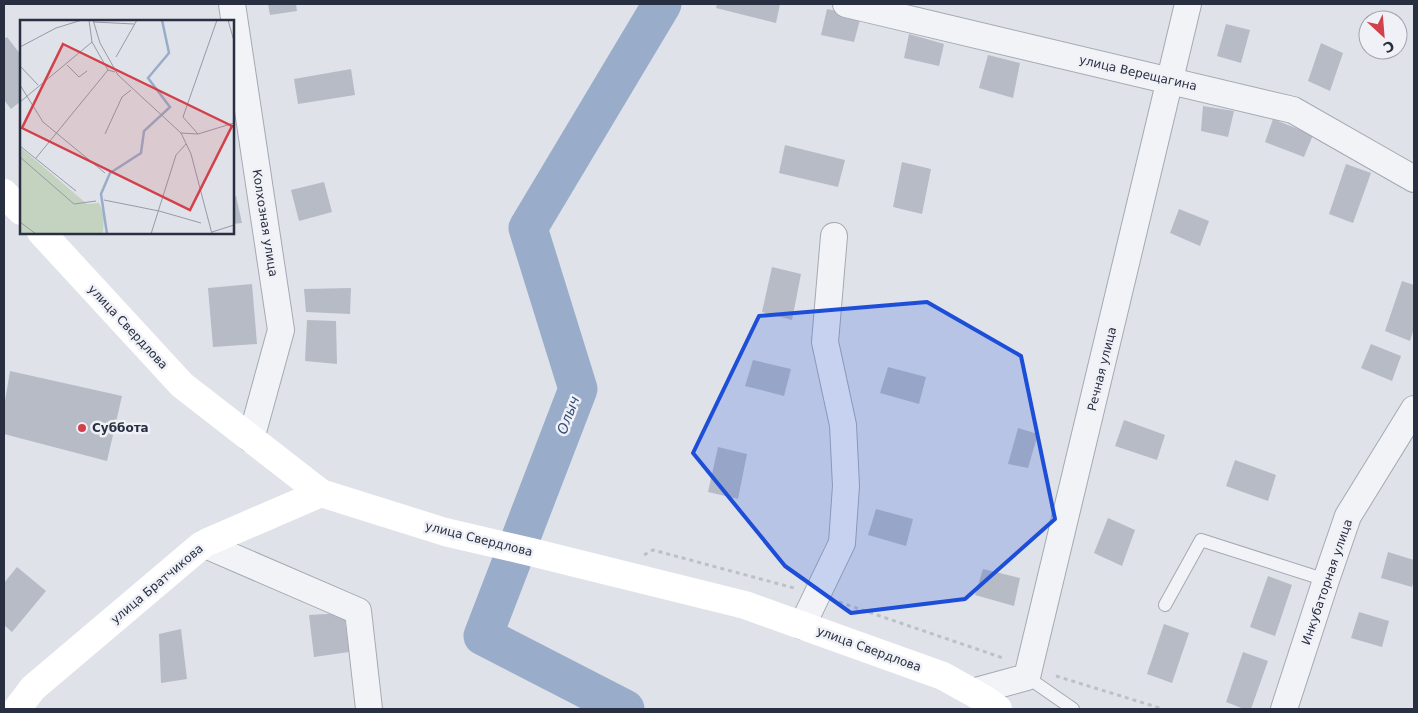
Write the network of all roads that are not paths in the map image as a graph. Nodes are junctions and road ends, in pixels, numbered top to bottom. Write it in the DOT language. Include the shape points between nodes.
graph roads {
  1 [pos="232,4"];
  2 [pos="846,4"];
  3 [pos="1188,4"];
  4 [pos="1171,81"];
  5 [pos="1414,179"];
  6 [pos="4,192"];
  7 [pos="20,211"];
  8 [pos="43,234"];
  9 [pos="834,236"];
  10 [pos="1414,409"];
  11 [pos="251,439"];
  12 [pos="321,493"];
  13 [pos="203,544"];
  14 [pos="1326,580"];
  15 [pos="1165,605"];
  16 [pos="802,626"];
  17 [pos="1029,672"];
  18 [pos="972,692"];
  19 [pos="17,709"];
  20 [pos="369,709"];
  21 [pos="998,709"];
  22 [pos="1073,709"];
  23 [pos="1284,709"];
  1 -- 11 [label="street, Колхозная улица" via="282,330"];
  2 -- 4 [label="street, улица Верещагина"];
  3 -- 4 [label="street, Речная улица"];
  4 -- 5 [label="street, улица Верещагина" via="1293,110"];
  4 -- 17 [label="street, Речная улица"];
  6 -- 7 [label="main road"];
  8 -- 11 [label="main road, улица Свердлова" via="182,385"];
  9 -- 16 [label="street" via="825,342 844,425 846,486 842,543"];
  10 -- 14 [label="street, Инкубаторная улица" via="1348,516"];
  11 -- 12 [label="main road, улица Свердлова"];
  12 -- 13 [label="main road, улица Братчикова"];
  12 -- 16 [label="main road, улица Свердлова" via="445,532 745,605"];
  13 -- 19 [label="main road, улица Братчикова" via="33,688"];
  13 -- 20 [label="street" via="358,611"];
  14 -- 15 [label="lane" via="1201,540"];
  14 -- 23 [label="street, Инкубаторная улица"];
  16 -- 18 [label="main road, улица Свердлова" via="943,676"];
  17 -- 18 [label="street"];
  17 -- 22 [label="lane"];
  18 -- 21 [label="main road, улица Свердлова"];
}
